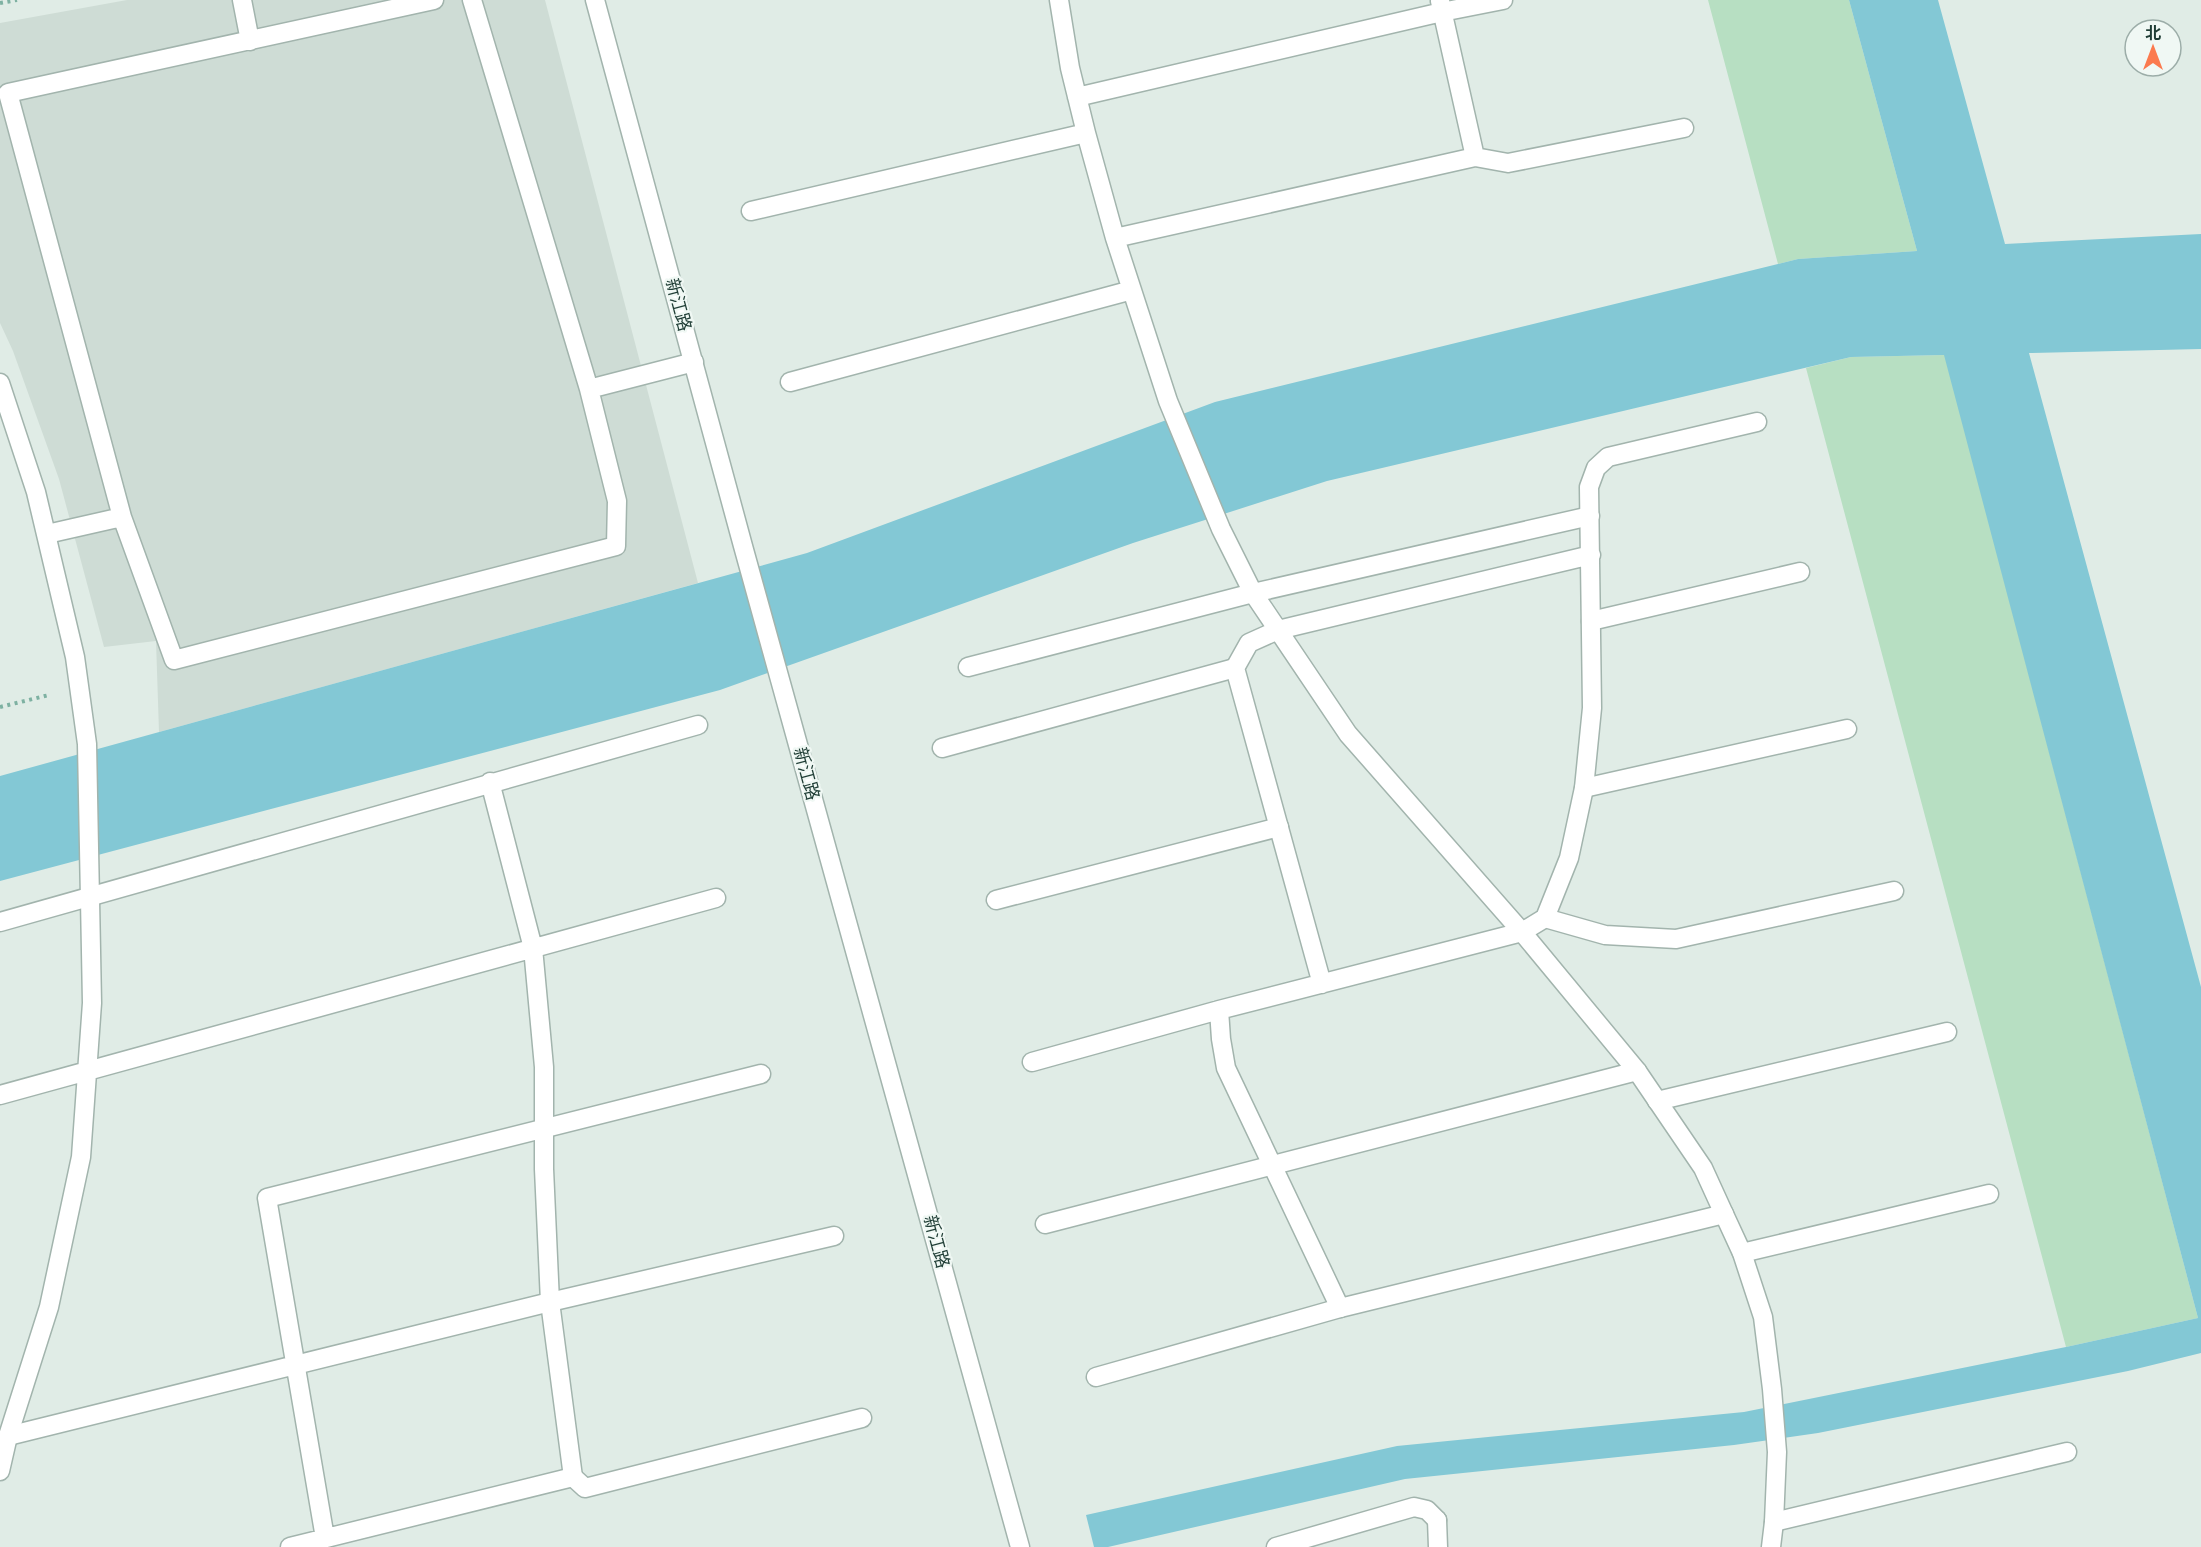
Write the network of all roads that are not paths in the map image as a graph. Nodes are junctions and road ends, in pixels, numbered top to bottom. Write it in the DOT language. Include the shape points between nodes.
graph roads {
  1 [pos="242,0"];
  2 [pos="434,0"];
  3 [pos="472,0"];
  4 [pos="595,0"];
  5 [pos="1059,0"];
  6 [pos="1503,0"];
  7 [pos="1441,6"];
  8 [pos="250,41"];
  9 [pos="1077,97"];
  10 [pos="1684,128"];
  11 [pos="1086,133"];
  12 [pos="1475,157"];
  13 [pos="751,211"];
  14 [pos="1115,238"];
  15 [pos="1132,290"];
  16 [pos="694,362"];
  17 [pos="790,382"];
  18 [pos="0,383"];
  19 [pos="589,389"];
  20 [pos="1757,422"];
  21 [pos="1590,516"];
  22 [pos="122,517"];
  23 [pos="47,534"];
  24 [pos="1591,555"];
  25 [pos="1800,572"];
  26 [pos="1253,593"];
  27 [pos="1591,621"];
  28 [pos="1278,630"];
  29 [pos="968,668"];
  30 [pos="1235,668"];
  31 [pos="698,725"];
  32 [pos="1847,729"];
  33 [pos="942,748"];
  34 [pos="490,782"];
  35 [pos="1584,788"];
  36 [pos="1279,827"];
  37 [pos="1894,891"];
  38 [pos="90,896"];
  39 [pos="716,898"];
  40 [pos="996,900"];
  41 [pos="1545,918"];
  42 [pos="0,922"];
  43 [pos="1522,932"];
  44 [pos="532,948"];
  45 [pos="1322,984"];
  46 [pos="1219,1010"];
  47 [pos="1947,1032"];
  48 [pos="1032,1062"];
  49 [pos="87,1070"];
  50 [pos="1637,1071"];
  51 [pos="761,1074"];
  52 [pos="0,1095"];
  53 [pos="1657,1101"];
  54 [pos="544,1129"];
  55 [pos="1271,1165"];
  56 [pos="1989,1194"];
  57 [pos="1724,1214"];
  58 [pos="1045,1224"];
  59 [pos="834,1236"];
  60 [pos="1742,1253"];
  61 [pos="550,1302"];
  62 [pos="1340,1308"];
  63 [pos="295,1365"];
  64 [pos="1096,1377"];
  65 [pos="862,1418"];
  66 [pos="8,1436"];
  67 [pos="2067,1452"];
  68 [pos="0,1471"];
  69 [pos="573,1477"];
  70 [pos="1774,1522"];
  71 [pos="325,1538"];
  72 [pos="290,1547"];
  73 [pos="1020,1547"];
  74 [pos="1276,1547"];
  75 [pos="1438,1547"];
  76 [pos="1771,1547"];
  1 -- 8 [label="street"];
  2 -- 8 [label="street"];
  3 -- 19 [label="street"];
  4 -- 16 [label="street, 新江路"];
  5 -- 9 [label="street"];
  6 -- 7 [label="street"];
  7 -- 9 [label="street"];
  7 -- 12 [label="street"];
  8 -- 22 [label="street" via="8,93"];
  9 -- 11 [label="street"];
  10 -- 12 [label="street" via="1508,163"];
  11 -- 13 [label="street"];
  11 -- 14 [label="street"];
  12 -- 14 [label="street"];
  14 -- 15 [label="street"];
  15 -- 17 [label="street"];
  15 -- 26 [label="street" via="1168,401 1221,529"];
  16 -- 19 [label="street"];
  16 -- 73 [label="street, 新江路"];
  18 -- 23 [label="street"];
  19 -- 22 [label="street" via="617,501 616,546 174,660"];
  20 -- 21 [label="street" via="1608,457 1596,468 1589,487"];
  21 -- 24 [label="street"];
  21 -- 26 [label="street"];
  22 -- 23 [label="street"];
  23 -- 38 [label="street" via="75,657 87,744"];
  24 -- 27 [label="street"];
  24 -- 28 [label="street"];
  25 -- 27 [label="street"];
  26 -- 28 [label="street"];
  26 -- 29 [label="street"];
  27 -- 35 [label="street" via="1592,708"];
  28 -- 30 [label="street" via="1249,642"];
  28 -- 43 [label="street" via="1348,734"];
  30 -- 33 [label="street"];
  30 -- 36 [label="street"];
  31 -- 34 [label="street"];
  32 -- 35 [label="street"];
  34 -- 38 [label="street"];
  34 -- 44 [label="street"];
  35 -- 41 [label="street" via="1569,858"];
  36 -- 40 [label="street"];
  36 -- 45 [label="street"];
  37 -- 41 [label="street" via="1676,939 1605,935"];
  38 -- 42 [label="street"];
  38 -- 49 [label="street" via="92,1003"];
  39 -- 44 [label="street"];
  41 -- 43 [label="street"];
  43 -- 45 [label="street"];
  43 -- 50 [label="street"];
  44 -- 49 [label="street"];
  44 -- 54 [label="street" via="544,1067"];
  45 -- 46 [label="street"];
  46 -- 48 [label="street"];
  46 -- 55 [label="street" via="1226,1068"];
  47 -- 53 [label="street"];
  49 -- 52 [label="street"];
  49 -- 66 [label="street" via="81,1157 49,1306"];
  50 -- 53 [label="street"];
  50 -- 55 [label="street"];
  51 -- 54 [label="street"];
  53 -- 57 [label="street" via="1703,1168"];
  54 -- 61 [label="street"];
  54 -- 63 [label="street" via="267,1198"];
  55 -- 58 [label="street"];
  55 -- 62 [label="street"];
  56 -- 60 [label="street"];
  57 -- 60 [label="street"];
  57 -- 62 [label="street"];
  59 -- 61 [label="street"];
  60 -- 70 [label="street" via="1763,1317 1772,1389 1777,1452"];
  61 -- 63 [label="street"];
  61 -- 69 [label="street"];
  62 -- 64 [label="street"];
  63 -- 66 [label="street"];
  63 -- 71 [label="street"];
  65 -- 69 [label="street" via="585,1488"];
  66 -- 68 [label="street"];
  67 -- 70 [label="street"];
  69 -- 71 [label="street"];
  70 -- 76 [label="street"];
  71 -- 72 [label="street"];
  74 -- 75 [label="street" via="1414,1507 1427,1510 1437,1520"];
}
